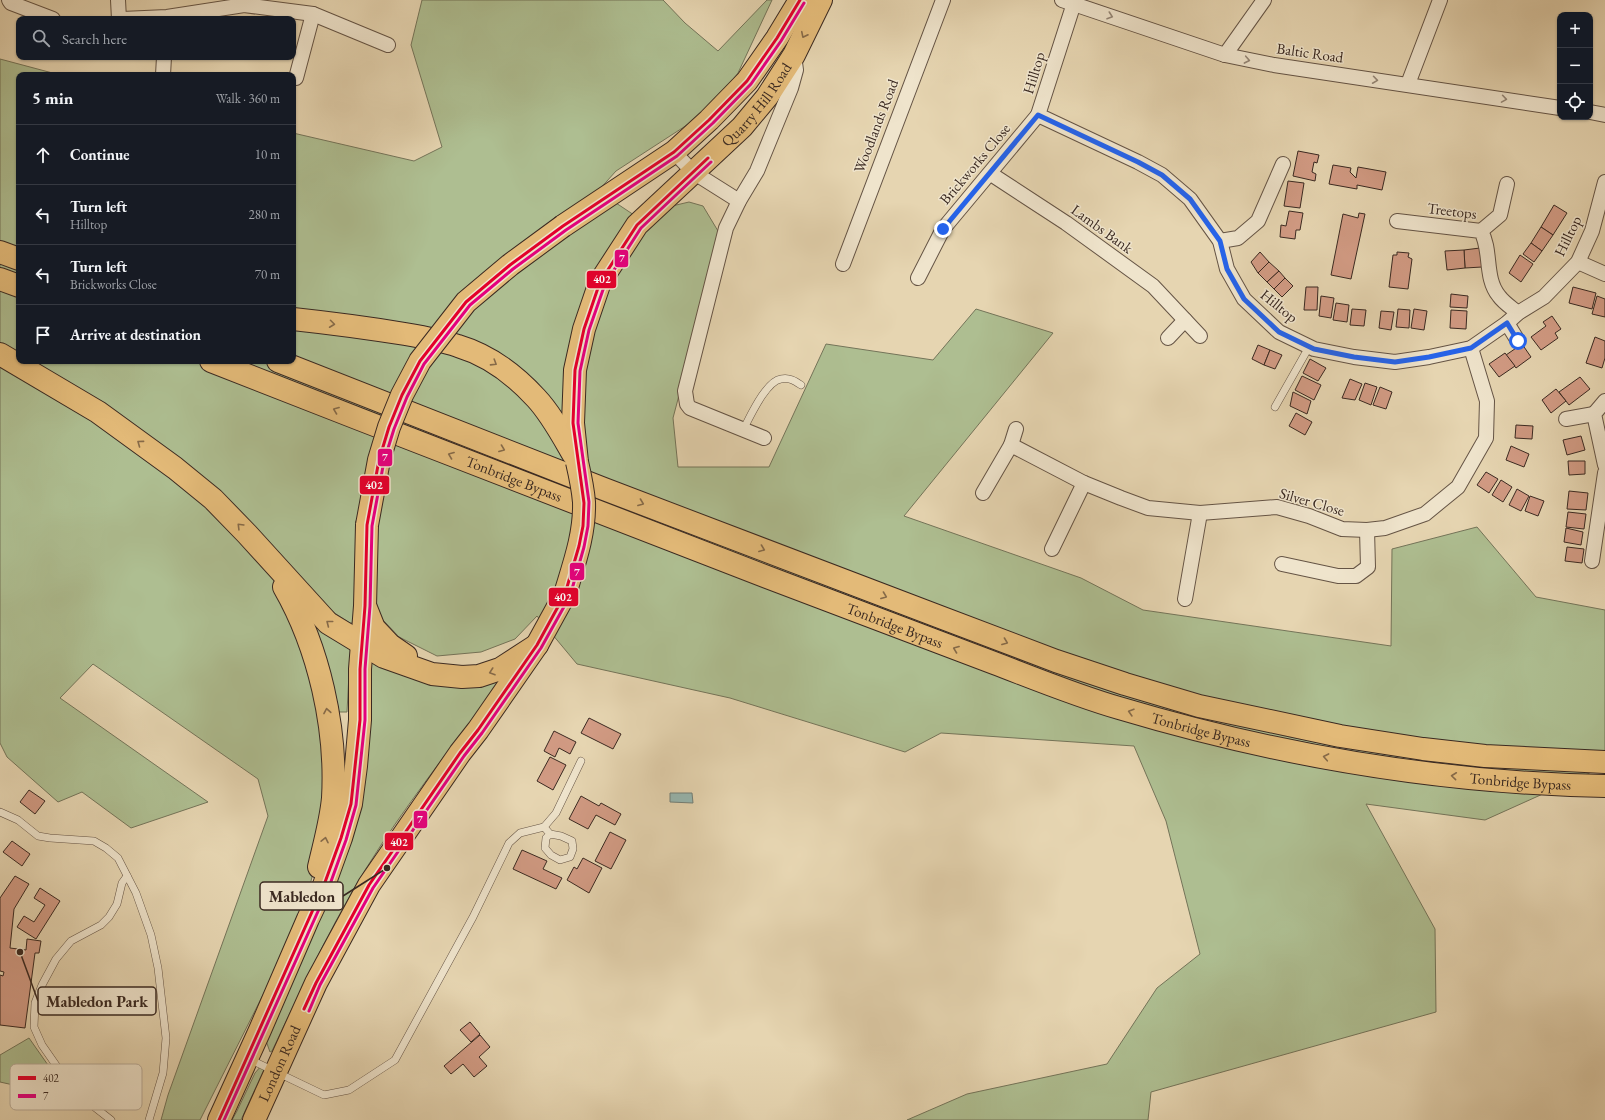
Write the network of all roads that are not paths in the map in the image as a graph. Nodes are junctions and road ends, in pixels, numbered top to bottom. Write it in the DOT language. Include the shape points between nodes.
graph roads {
  1 [pos="9,0"];
  2 [pos="118,0"];
  3 [pos="800,0"];
  4 [pos="821,0"];
  5 [pos="942,0"];
  6 [pos="1264,0"];
  7 [pos="1440,0"];
  8 [pos="1070,1"];
  9 [pos="245,2"];
  10 [pos="313,14"];
  11 [pos="46,16"];
  12 [pos="119,16"];
  13 [pos="177,16"];
  14 [pos="388,45"];
  15 [pos="794,55"];
  16 [pos="1225,55"];
  17 [pos="164,60"];
  18 [pos="163,72"];
  19 [pos="296,78"];
  20 [pos="1408,84"];
  21 [pos="1557,108"];
  22 [pos="1593,113"];
  23 [pos="1038,115"];
  24 [pos="1605,115"];
  25 [pos="674,152"];
  26 [pos="1283,164"];
  27 [pos="693,172"];
  28 [pos="991,174"];
  29 [pos="1605,182"];
  30 [pos="1507,184"];
  31 [pos="739,201"];
  32 [pos="1397,221"];
  33 [pos="1481,230"];
  34 [pos="0,240"];
  35 [pos="1220,241"];
  36 [pos="16,244"];
  37 [pos="0,252"];
  38 [pos="16,258"];
  39 [pos="1578,262"];
  40 [pos="843,264"];
  41 [pos="1605,274"];
  42 [pos="918,278"];
  43 [pos="0,279"];
  44 [pos="16,285"];
  45 [pos="1518,313"];
  46 [pos="296,319"];
  47 [pos="1185,320"];
  48 [pos="1507,323"];
  49 [pos="1200,336"];
  50 [pos="1168,338"];
  51 [pos="1518,341"];
  52 [pos="1309,347"];
  53 [pos="1471,348"];
  54 [pos="0,354"];
  55 [pos="16,363"];
  56 [pos="17,364"];
  57 [pos="219,364"];
  58 [pos="286,364"];
  59 [pos="801,385"];
  60 [pos="1605,401"];
  61 [pos="1275,407"];
  62 [pos="1594,414"];
  63 [pos="1566,419"];
  64 [pos="564,423"];
  65 [pos="1016,429"];
  66 [pos="743,430"];
  67 [pos="764,438"];
  68 [pos="1010,445"];
  69 [pos="1605,465"];
  70 [pos="1605,473"];
  71 [pos="1084,482"];
  72 [pos="983,493"];
  73 [pos="1200,513"];
  74 [pos="1367,530"];
  75 [pos="1052,549"];
  76 [pos="266,556"];
  77 [pos="1592,561"];
  78 [pos="1282,564"];
  79 [pos="1185,599"];
  80 [pos="365,606"];
  81 [pos="362,644"];
  82 [pos="537,645"];
  83 [pos="432,674"];
  84 [pos="580,761"];
  85 [pos="1605,762"];
  86 [pos="1605,786"];
  87 [pos="0,812"];
  88 [pos="544,827"];
  89 [pos="550,834"];
  90 [pos="127,876"];
  91 [pos="308,919"];
  92 [pos="247,1058"];
  93 [pos="55,1064"];
  94 [pos="276,1072"];
  95 [pos="98,1110"];
  96 [pos="110,1120"];
  97 [pos="149,1120"];
  98 [pos="218,1120"];
  99 [pos="254,1120"];
  1 -- 11 [label="street"];
  2 -- 12 [label="street"];
  3 -- 25 [label="highway, Quarry Hill Road" via="747,81"];
  4 -- 15 [label="highway, Quarry Hill Road, one-way"];
  5 -- 40 [label="street, Woodlands Road"];
  6 -- 16 [label="street"];
  7 -- 20 [label="street"];
  8 -- 16 [label="street, Baltic Road, one-way"];
  8 -- 23 [label="street, Hilltop"];
  9 -- 10 [label="street"];
  9 -- 13 [label="street"];
  10 -- 14 [label="street"];
  10 -- 19 [label="street"];
  15 -- 27 [label="highway, Quarry Hill Road" via="767,97 742,127"];
  15 -- 31 [label="street, Quarry Hill Road" via="796,70 791,88 756,171"];
  16 -- 20 [label="street, Baltic Road, one-way" via="1274,65"];
  17 -- 18 [label="street"];
  20 -- 21 [label="street, Baltic Road, one-way"];
  22 -- 24 [label="street"];
  23 -- 28 [label="street, Brickworks Close"];
  23 -- 35 [label="street, Hilltop" via="1162,175 1190,199"];
  25 -- 27 [label="street"];
  25 -- 80 [label="highway, Quarry Hill Road, bridge" via="563,226 510,265 466,302 420,360 402,395 379,460 367,525"];
  26 -- 35 [label="street" via="1258,221 1238,238"];
  27 -- 31 [label="street"];
  27 -- 64 [label="highway, Quarry Hill Road" via="637,225 600,282 584,329"];
  28 -- 42 [label="street, Brickworks Close" via="943,229"];
  28 -- 47 [label="street, Lambs Bank" via="1153,286"];
  29 -- 39 [label="street, Hilltop" via="1592,231"];
  30 -- 33 [label="street" via="1500,216"];
  31 -- 66 [label="street, Quarry Hill Road" via="726,228 685,391 690,408"];
  32 -- 33 [label="street, Treetops"];
  33 -- 45 [label="street, Treetops" via="1486,238 1491,281 1499,296"];
  34 -- 36 [label="highway"];
  35 -- 52 [label="street, Hilltop" via="1227,269 1244,299 1279,332"];
  37 -- 38 [label="highway"];
  39 -- 41 [label="street"];
  39 -- 45 [label="street, Hilltop" via="1544,297"];
  43 -- 44 [label="highway"];
  45 -- 48 [label="street, Hilltop"];
  46 -- 64 [label="highway, London Road, one-way" via="383,330 459,346 509,373"];
  47 -- 49 [label="street, Lambs Bank"];
  47 -- 50 [label="street"];
  48 -- 51 [label="street"];
  48 -- 53 [label="street, Hilltop"];
  52 -- 53 [label="street, Hilltop" via="1354,357 1395,362"];
  52 -- 61 [label="lane"];
  53 -- 74 [label="street, Silver Close" via="1487,401 1486,438 1469,469 1458,487 1425,514 1385,528"];
  55 -- 54 [label="highway, one-way"];
  76 -- 56 [label="highway, one-way" via="213,499 175,468 98,412"];
  86 -- 57 [label="highway, Tonbridge Bypass, one-way" via="1481,779 1337,760 1198,730 1115,707 928,638"];
  58 -- 85 [label="highway, Tonbridge Bypass, one-way" via="858,586 1056,661 1125,684 1199,706 1348,737 1485,756"];
  59 -- 66 [label="lane" via="791,379 780,378 772,384 762,396"];
  60 -- 62 [label="street"];
  62 -- 63 [label="street"];
  62 -- 69 [label="street"];
  64 -- 82 [label="highway, London Road, bridge" via="577,462 584,503 583,526 565,594"];
  65 -- 68 [label="street"];
  66 -- 67 [label="street, Quarry Hill Road"];
  68 -- 71 [label="street, Silver Close"];
  68 -- 72 [label="street"];
  70 -- 77 [label="street"];
  71 -- 73 [label="street, Silver Close" via="1148,508"];
  71 -- 75 [label="street"];
  73 -- 74 [label="street, Silver Close" via="1277,507 1309,516 1342,530"];
  73 -- 79 [label="street"];
  74 -- 78 [label="street" via="1368,567 1356,576 1338,576"];
  81 -- 76 [label="highway, one-way" via="328,623"];
  91 -- 76 [label="highway, one-way" via="333,799 330,726 325,696 297,610"];
  80 -- 81 [label="highway, Quarry Hill Road"];
  80 -- 83 [label="highway" via="374,628 390,645"];
  81 -- 83 [label="highway" via="384,657"];
  81 -- 91 [label="highway, Quarry Hill Road" via="356,766 351,804 324,885"];
  82 -- 83 [label="highway, one-way" via="500,669 480,676"];
  82 -- 94 [label="highway, London Road" via="369,885 316,983"];
  84 -- 88 [label="lane" via="556,813"];
  87 -- 90 [label="lane" via="18,820 38,836 94,840 118,858"];
  88 -- 89 [label="lane"];
  88 -- 94 [label="lane" via="520,834 509,843 473,917 395,1060 349,1090 324,1095"];
  90 -- 93 [label="lane" via="122,883 117,904 109,917 101,925 71,941 56,959 35,1003 34,1027 42,1045"];
  90 -- 97 [label="lane" via="151,935 165,1019 163,1073"];
  91 -- 92 [label="highway, Quarry Hill Road"];
  92 -- 94 [label="lane"];
  92 -- 98 [label="highway, Quarry Hill Road"];
  94 -- 99 [label="highway, London Road"];
  95 -- 96 [label="lane"];
}
